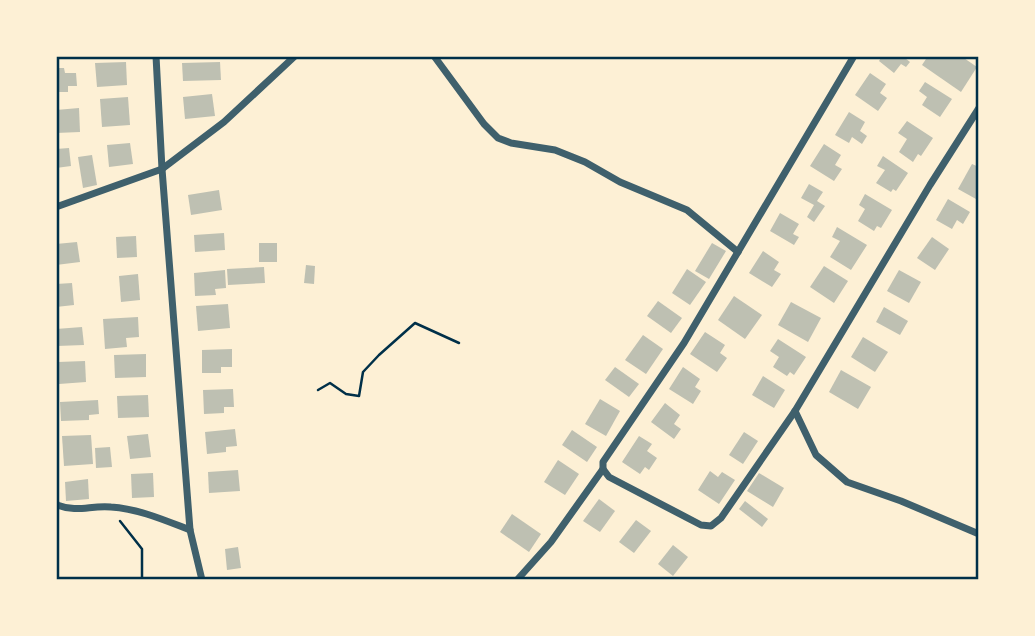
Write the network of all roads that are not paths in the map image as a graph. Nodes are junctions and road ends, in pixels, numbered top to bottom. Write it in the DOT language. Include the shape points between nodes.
graph roads {
  1 [pos="156,56"];
  2 [pos="295,56"];
  3 [pos="434,56"];
  4 [pos="854,56"];
  5 [pos="979,108"];
  6 [pos="162,169"];
  7 [pos="56,207"];
  8 [pos="738,251"];
  9 [pos="795,411"];
  10 [pos="603,469"];
  11 [pos="56,503"];
  12 [pos="190,530"];
  13 [pos="979,534"];
  14 [pos="202,580"];
  15 [pos="517,580"];
  1 -- 6 [label="street"];
  2 -- 6 [label="street" via="224,122"];
  3 -- 8 [label="street" via="498,138 555,150 687,210"];
  4 -- 8 [label="street"];
  5 -- 9 [label="street"];
  6 -- 7 [label="street"];
  6 -- 12 [label="street"];
  8 -- 10 [label="street" via="684,343 603,462"];
  9 -- 10 [label="street" via="711,526 609,477"];
  9 -- 13 [label="street" via="816,455 847,482"];
  10 -- 15 [label="street" via="551,542"];
  11 -- 12 [label="street" via="70,510 109,507 148,514"];
  12 -- 14 [label="street"];
}
